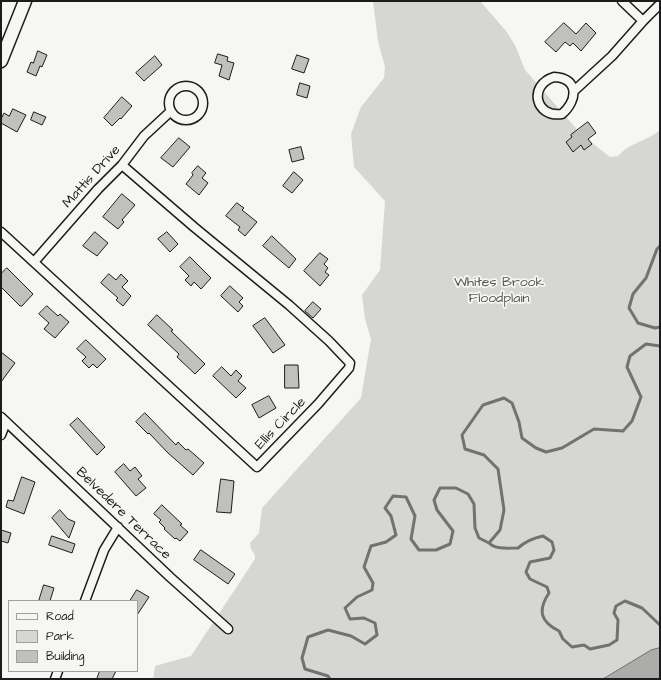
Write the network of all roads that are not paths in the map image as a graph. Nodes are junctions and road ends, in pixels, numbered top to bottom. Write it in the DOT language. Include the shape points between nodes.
graph roads {
  1 [pos="25,1"];
  2 [pos="622,1"];
  3 [pos="660,4"];
  4 [pos="643,21"];
  5 [pos="1,61"];
  6 [pos="575,90"];
  7 [pos="171,111"];
  8 [pos="122,165"];
  9 [pos="1,232"];
  10 [pos="34,262"];
  11 [pos="4,419"];
  12 [pos="1,435"];
  13 [pos="118,527"];
  14 [pos="85,600"];
  15 [pos="228,629"];
  1 -- 5 [label="street"];
  2 -- 4 [label="street"];
  3 -- 4 [label="street"];
  4 -- 6 [label="street" via="612,56"];
  6 -- 6 [label="street" via="569,107 562,114 556,115 545,111 538,101 539,88 548,79 561,77"];
  7 -- 7 [label="street" via="170,97 180,88 194,89 201,97 202,108 195,117 184,120 174,116"];
  7 -- 8 [label="street, Mattis Drive" via="144,136"];
  8 -- 10 [label="street, Mattis Drive"];
  8 -- 10 [label="street, Ellis Circle" via="289,305 350,363 349,368 318,404 257,468"];
  9 -- 10 [label="street, Ellis Circle"];
  11 -- 12 [label="street"];
  11 -- 13 [label="street, Belvedere Terrace"];
  13 -- 14 [label="street" via="104,550"];
  13 -- 15 [label="street, Belvedere Terrace"];
}
